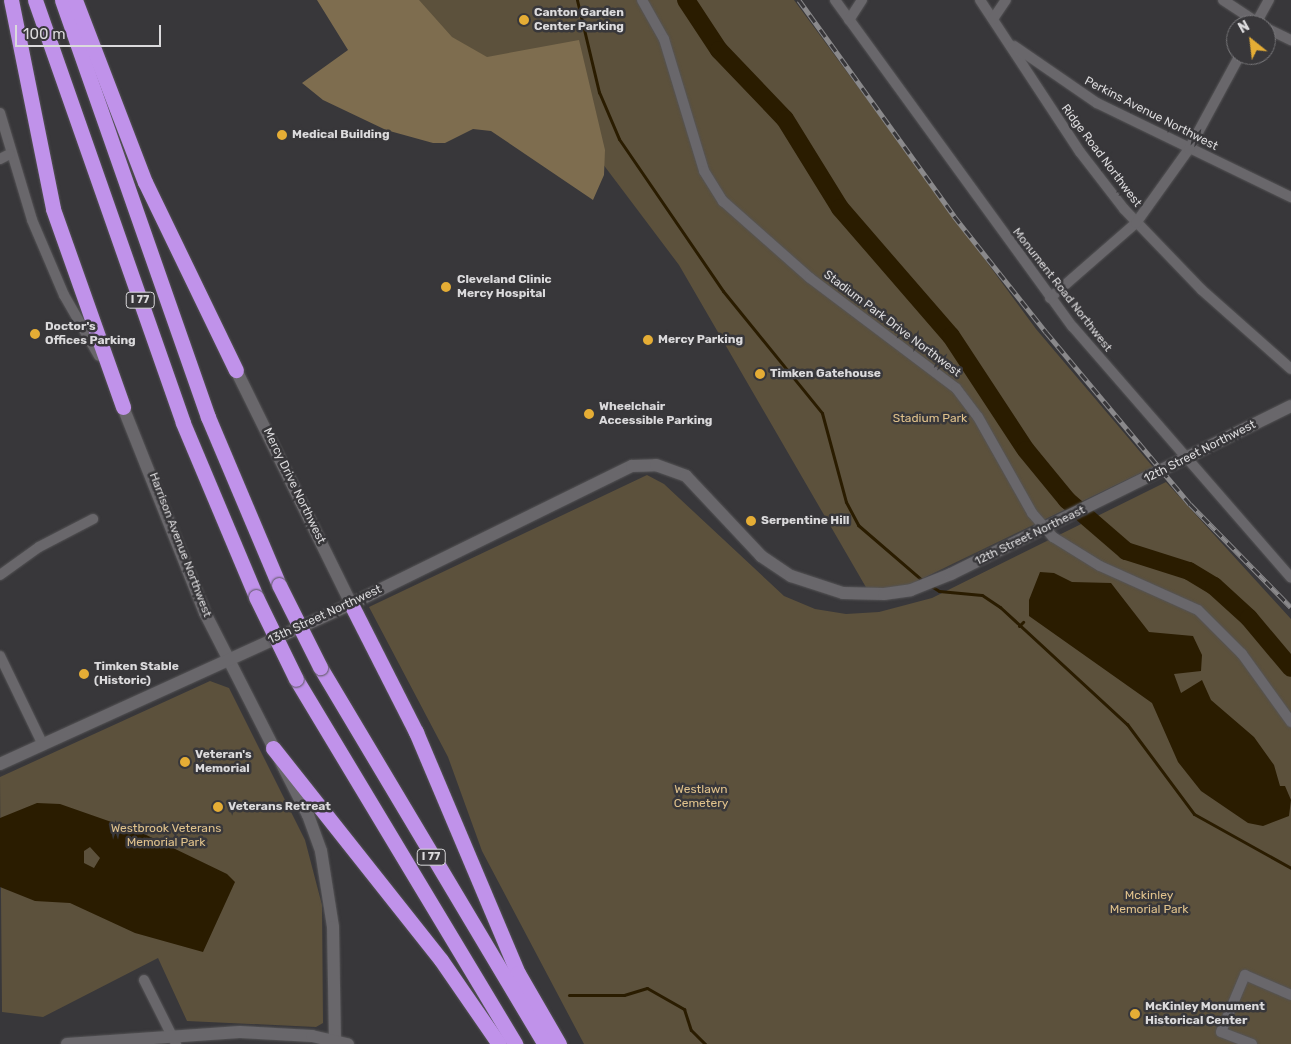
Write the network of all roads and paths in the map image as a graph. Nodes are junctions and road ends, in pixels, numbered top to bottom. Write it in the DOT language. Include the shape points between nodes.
graph roads {
  1 [pos="11,0"];
  2 [pos="35,0"];
  3 [pos="62,0"];
  4 [pos="75,0"];
  5 [pos="642,0"];
  6 [pos="835,0"];
  7 [pos="862,0"];
  8 [pos="980,0"];
  9 [pos="1006,0"];
  10 [pos="1223,0"];
  11 [pos="1269,0"];
  12 [pos="1245,15"];
  13 [pos="1264,15"];
  14 [pos="993,19"];
  15 [pos="849,20"];
  16 [pos="1276,33"];
  17 [pos="1008,40"];
  18 [pos="1291,40"];
  19 [pos="1235,65"];
  20 [pos="0,113"];
  21 [pos="1189,149"];
  22 [pos="10,154"];
  23 [pos="0,158"];
  24 [pos="1291,197"];
  25 [pos="1136,223"];
  26 [pos="1050,298"];
  27 [pos="1291,369"];
  28 [pos="236,370"];
  29 [pos="1291,406"];
  30 [pos="123,407"];
  31 [pos="1184,460"];
  32 [pos="1109,497"];
  33 [pos="93,519"];
  34 [pos="1050,526"];
  35 [pos="951,574"];
  36 [pos="0,575"];
  37 [pos="1291,578"];
  38 [pos="351,604"];
  39 [pos="0,656"];
  40 [pos="228,659"];
  41 [pos="1291,722"];
  42 [pos="42,745"];
  43 [pos="273,748"];
  44 [pos="0,764"];
  45 [pos="144,980"];
  46 [pos="1291,995"];
  47 [pos="174,1040"];
  48 [pos="335,1040"];
  49 [pos="67,1044"];
  50 [pos="348,1044"];
  51 [pos="499,1044"];
  52 [pos="515,1044"];
  53 [pos="545,1044"];
  54 [pos="558,1044"];
  55 [pos="1252,1044"];
  1 -- 30 [label="highway" via="52,209"];
  2 -- 52 [label="highway, I 77, bridge" via="186,432 256,596 296,679"];
  3 -- 53 [label="highway, I 77, bridge" via="208,417 278,585 320,667"];
  4 -- 28 [label="highway" via="145,182"];
  5 -- 34 [label="street, Stadium Park Drive Northwest" via="666,48 701,164 723,201 810,278 956,388"];
  6 -- 15 [label="street, Monument Road Northwest"];
  7 -- 15 [label="street"];
  8 -- 14 [label="street, Ridge Road Northwest"];
  9 -- 14 [label="street"];
  10 -- 12 [label="street"];
  11 -- 13 [label="street"];
  14 -- 17 [label="street, Ridge Road Northwest"];
  15 -- 26 [label="street, Monument Road Northwest"];
  16 -- 18 [label="street"];
  17 -- 21 [label="street, Perkins Avenue Northwest" via="1090,99"];
  17 -- 25 [label="street, Ridge Road Northwest" via="1080,152"];
  19 -- 21 [label="street"];
  20 -- 22 [label="street, Harrison Avenue Northwest"];
  21 -- 24 [label="street, Perkins Avenue Northwest"];
  21 -- 25 [label="street"];
  22 -- 23 [label="street"];
  22 -- 30 [label="street, Harrison Avenue Northwest" via="49,262"];
  25 -- 26 [label="street"];
  25 -- 27 [label="street, Ridge Road Northwest" via="1202,290"];
  26 -- 31 [label="street, Monument Road Northwest"];
  28 -- 38 [label="main road, Mercy Drive Northwest"];
  29 -- 31 [label="main road, 12th Street Northwest"];
  30 -- 40 [label="main road, Harrison Avenue Northwest" via="192,584"];
  31 -- 32 [label="main road, 12th Street Northwest"];
  31 -- 37 [label="street, Monument Road Northwest"];
  32 -- 34 [label="main road, 12th Street Northeast"];
  33 -- 36 [label="street" via="38,547"];
  34 -- 35 [label="main road, 12th Street Northeast"];
  34 -- 41 [label="street, Stadium Park Drive Northwest" via="1078,555 1198,610 1242,654"];
  35 -- 38 [label="main road, 13th Street Northwest" via="911,590 860,595 797,579 762,556 691,480 674,470 649,464 622,470"];
  38 -- 40 [label="main road, 13th Street Northwest"];
  38 -- 54 [label="highway" via="423,748 514,965"];
  39 -- 42 [label="street"];
  40 -- 42 [label="main road, 13th Street Northwest"];
  40 -- 43 [label="main road, Harrison Avenue Northwest"];
  42 -- 44 [label="main road, 13th Street Northwest"];
  43 -- 48 [label="main road, Harrison Avenue Northwest" via="308,815 327,873 333,926"];
  43 -- 51 [label="highway" via="441,960"];
  45 -- 47 [label="street"];
  46 -- 55 [label="street" via="1245,975 1221,1032"];
  47 -- 48 [label="main road" via="250,1032"];
  47 -- 49 [label="main road"];
  48 -- 50 [label="main road"];
}
